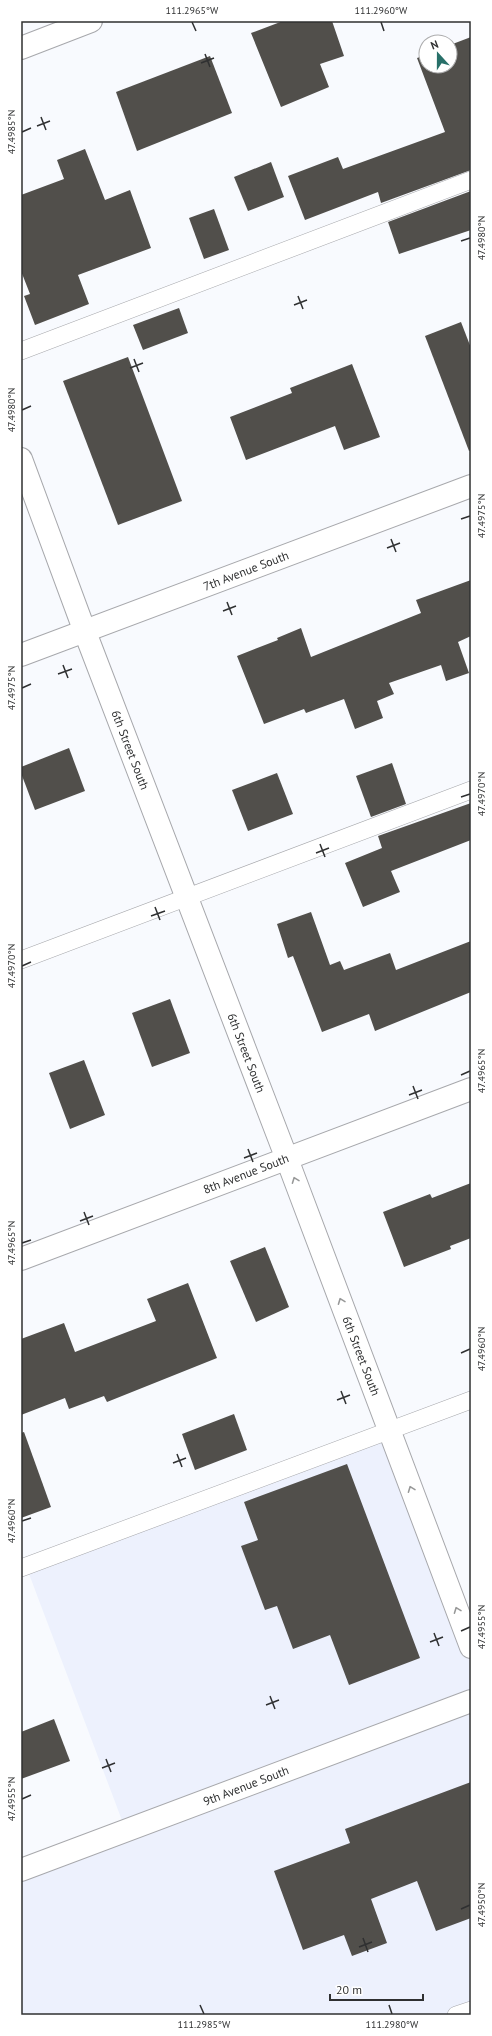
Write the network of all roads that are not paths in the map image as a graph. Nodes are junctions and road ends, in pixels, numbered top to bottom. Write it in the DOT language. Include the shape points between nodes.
graph roads {
  1 [pos="91,21"];
  2 [pos="21,48"];
  3 [pos="471,180"];
  4 [pos="21,351"];
  5 [pos="21,459"];
  6 [pos="471,486"];
  7 [pos="85,632"];
  8 [pos="21,655"];
  9 [pos="471,790"];
  10 [pos="187,898"];
  11 [pos="21,960"];
  12 [pos="471,1089"];
  13 [pos="287,1159"];
  14 [pos="21,1259"];
  15 [pos="471,1400"];
  16 [pos="389,1431"];
  17 [pos="21,1568"];
  18 [pos="471,1647"];
  19 [pos="471,1701"];
  20 [pos="21,1870"];
  21 [pos="471,2010"];
  22 [pos="456,2015"];
  1 -- 2 [label="street"];
  3 -- 4 [label="lane"];
  5 -- 7 [label="street, 6th Street South"];
  6 -- 7 [label="street, 7th Avenue South"];
  7 -- 8 [label="street, 7th Avenue South"];
  7 -- 10 [label="street, 6th Street South"];
  9 -- 10 [label="lane"];
  10 -- 11 [label="lane"];
  10 -- 13 [label="street, 6th Street South"];
  12 -- 13 [label="street, 8th Avenue South"];
  13 -- 14 [label="street, 8th Avenue South"];
  16 -- 13 [label="street, 6th Street South, one-way"];
  15 -- 16 [label="lane"];
  16 -- 17 [label="lane"];
  18 -- 16 [label="street, 6th Street South, one-way"];
  19 -- 20 [label="street, 9th Avenue South"];
  21 -- 22 [label="lane"];
}
